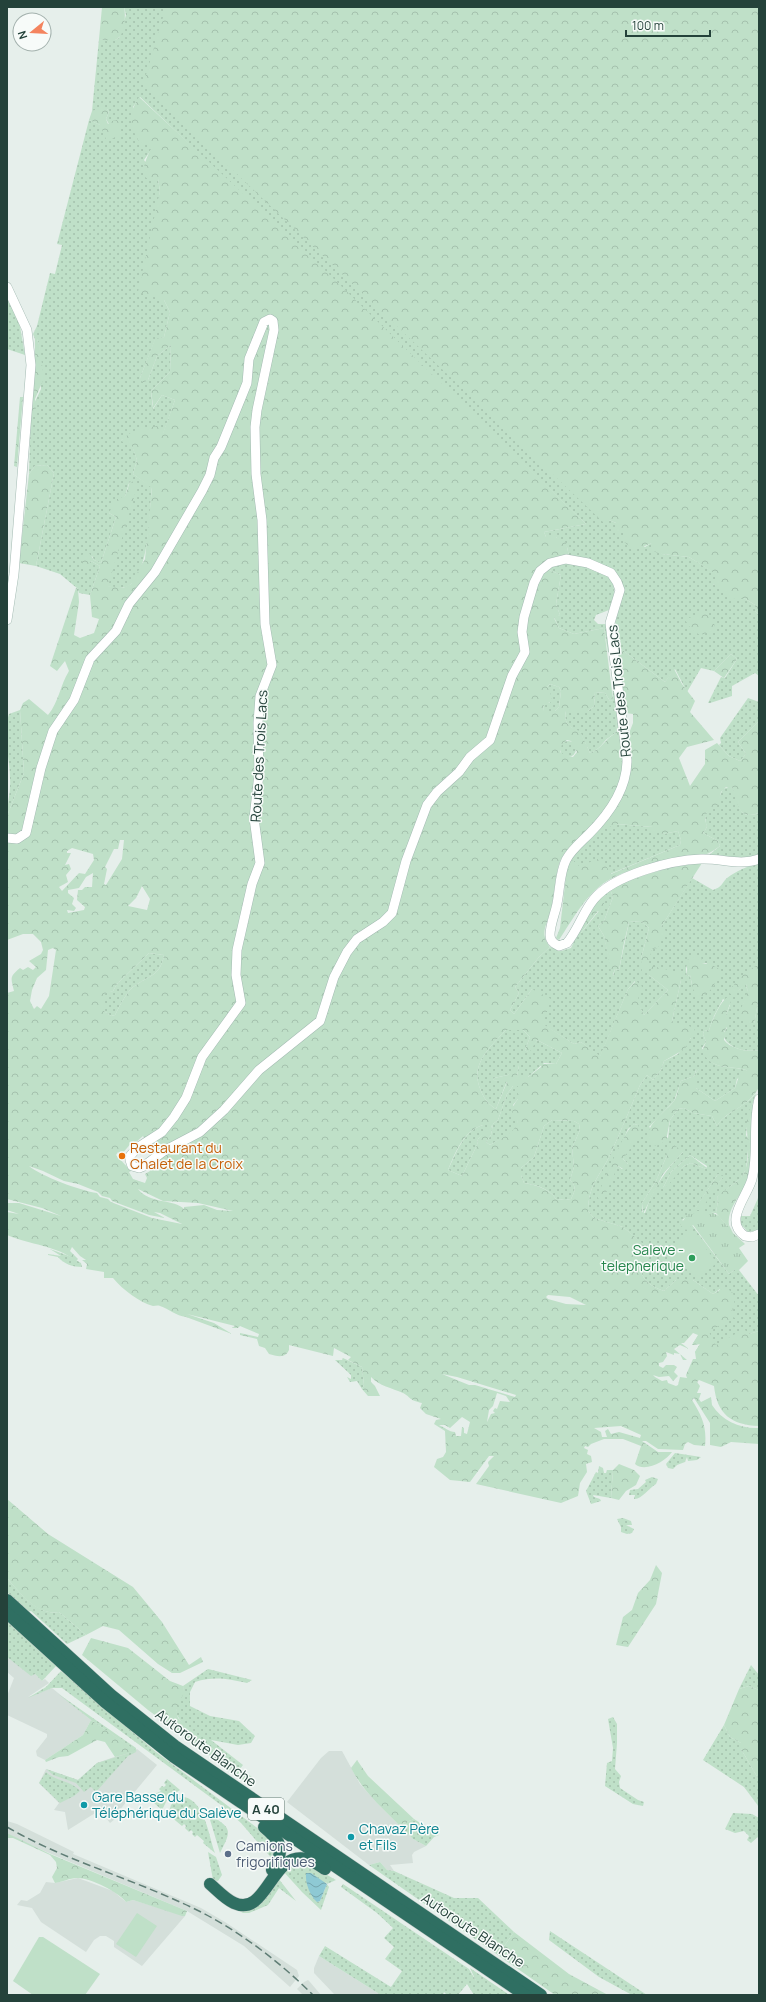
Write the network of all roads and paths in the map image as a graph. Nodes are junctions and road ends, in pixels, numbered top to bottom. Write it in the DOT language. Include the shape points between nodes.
graph roads {
  1 [pos="7,287"];
  2 [pos="7,620"];
  3 [pos="7,838"];
  4 [pos="759,859"];
  5 [pos="759,1099"];
  6 [pos="759,1234"];
  7 [pos="7,1600"];
  8 [pos="7,1613"];
  9 [pos="198,1775"];
  10 [pos="276,1870"];
  11 [pos="210,1884"];
  12 [pos="229,1887"];
  13 [pos="399,1910"];
  14 [pos="525,1995"];
  15 [pos="541,1995"];
  1 -- 2 [label="street" via="26,330 31,353 14,574"];
  3 -- 4 [label="street, Route des Trois Lacs" via="17,839 26,833 50,739 74,700 86,666 96,651 116,631 129,604 155,572 202,491 247,383 251,350 264,322 268,319 273,321 274,330 257,410 254,442 261,512 265,624 272,665 260,696 260,768 254,818 260,864 252,884 238,950 236,975 241,1003 202,1057 178,1112 162,1132 144,1142 132,1153 132,1166 144,1166 164,1151 200,1132 224,1110 259,1070 320,1021 334,977 347,952 357,939 392,913 406,861 427,805 470,757 490,740 512,676 525,652 522,626 534,583 540,571 550,563 566,559 588,562 611,573 617,582 619,594 610,623 626,748 626,778 618,796 598,824 566,860 550,929 555,944 562,946 567,943 580,919 600,892 614,883 651,869 692,860 710,859 744,863"];
  5 -- 6 [label="street" via="756,1112 755,1167 752,1181 735,1215 735,1221 737,1229 744,1236 752,1237"];
  7 -- 15 [label="highway, Autoroute Blanche / A 40" via="111,1695 181,1750"];
  8 -- 9 [label="highway, Autoroute Blanche / A 40" via="124,1719"];
  9 -- 10 [label="highway" via="277,1838 281,1850"];
  9 -- 13 [label="highway, Autoroute Blanche / A 40"];
  10 -- 11 [label="highway" via="257,1899 246,1905 233,1903"];
  10 -- 12 [label="highway" via="255,1894 249,1897 237,1898"];
  10 -- 13 [label="highway" via="294,1859 309,1860"];
  13 -- 14 [label="highway, Autoroute Blanche / A 40"];
}
